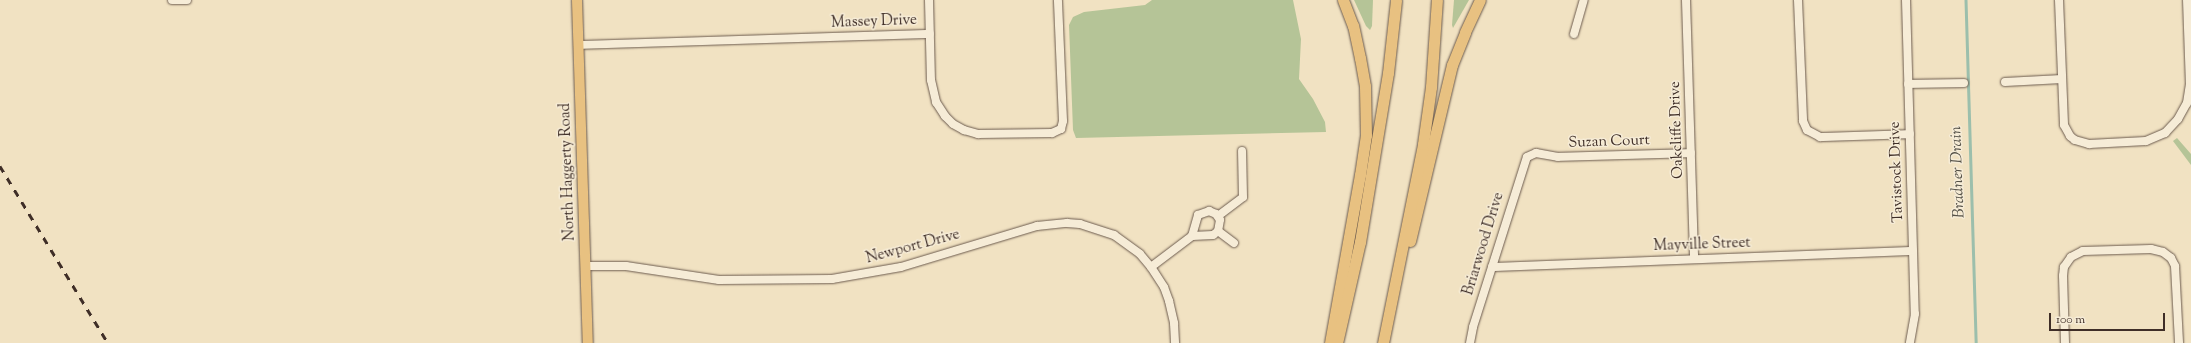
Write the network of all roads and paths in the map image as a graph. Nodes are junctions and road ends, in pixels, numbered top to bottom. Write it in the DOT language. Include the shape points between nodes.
graph roads {
  1 [pos="172,0"];
  2 [pos="187,0"];
  3 [pos="577,0"];
  4 [pos="929,0"];
  5 [pos="1058,0"];
  6 [pos="1343,0"];
  7 [pos="1396,0"];
  8 [pos="1437,0"];
  9 [pos="1480,0"];
  10 [pos="1584,0"];
  11 [pos="1686,0"];
  12 [pos="1798,0"];
  13 [pos="1906,0"];
  14 [pos="2059,0"];
  15 [pos="2187,0"];
  16 [pos="930,34"];
  17 [pos="1574,34"];
  18 [pos="578,45"];
  19 [pos="2062,79"];
  20 [pos="2005,82"];
  21 [pos="1964,83"];
  22 [pos="1908,84"];
  23 [pos="1910,134"];
  24 [pos="1242,151"];
  25 [pos="1691,153"];
  26 [pos="1529,155"];
  27 [pos="1218,216"];
  28 [pos="1218,231"];
  29 [pos="1192,236"];
  30 [pos="1234,243"];
  31 [pos="1913,251"];
  32 [pos="1694,259"];
  33 [pos="1399,265"];
  34 [pos="586,266"];
  35 [pos="1151,266"];
  36 [pos="1492,266"];
  37 [pos="588,343"];
  38 [pos="1175,343"];
  39 [pos="1330,343"];
  40 [pos="1337,343"];
  41 [pos="1383,343"];
  42 [pos="1470,343"];
  43 [pos="1910,343"];
  44 [pos="2065,343"];
  45 [pos="2178,343"];
  1 -- 2 [label="street"];
  3 -- 18 [label="main road, North Haggerty Road"];
  4 -- 16 [label="street"];
  5 -- 16 [label="street, Massey Drive" via="1063,121 1061,130 1055,133 978,134 952,124 940,109 933,92"];
  6 -- 39 [label="highway" via="1353,26 1364,79 1366,135"];
  7 -- 40 [label="highway" via="1388,73 1360,242"];
  8 -- 33 [label="highway" via="1431,87 1423,144"];
  9 -- 33 [label="highway" via="1452,65 1412,237"];
  10 -- 17 [label="street"];
  11 -- 25 [label="street, Oakcliffe Drive"];
  12 -- 23 [label="street" via="1803,122 1807,130 1820,137"];
  13 -- 22 [label="street, Tavistock Drive"];
  14 -- 19 [label="street"];
  15 -- 19 [label="street" via="2190,85 2183,112 2171,127 2157,138 2123,143 2085,144 2070,136 2063,119"];
  16 -- 18 [label="street, Massey Drive"];
  18 -- 34 [label="main road, North Haggerty Road"];
  19 -- 20 [label="street"];
  21 -- 22 [label="street"];
  22 -- 23 [label="street, Tavistock Drive"];
  23 -- 31 [label="street, Tavistock Drive"];
  24 -- 27 [label="street" via="1243,196"];
  25 -- 26 [label="street, Suzan Court" via="1558,157 1536,153"];
  25 -- 32 [label="street, Oakcliffe Drive"];
  26 -- 36 [label="street, Briarwood Drive" via="1523,166"];
  27 -- 28 [label="street" via="1221,225"];
  27 -- 29 [label="street" via="1209,211 1201,213 1196,220"];
  28 -- 29 [label="street" via="1213,235"];
  28 -- 30 [label="street"];
  29 -- 35 [label="street"];
  31 -- 32 [label="street, Mayville Street"];
  31 -- 43 [label="street, Tavistock Drive" via="1915,314"];
  32 -- 36 [label="street, Mayville Street"];
  33 -- 41 [label="highway"];
  34 -- 35 [label="street, Newport Drive" via="626,266 719,280 832,279 887,270 1037,226 1067,223 1090,226 1114,235 1132,247"];
  34 -- 37 [label="main road, North Haggerty Road"];
  35 -- 38 [label="street, Newport Drive" via="1162,282 1170,301"];
  36 -- 42 [label="street, Briarwood Drive"];
  44 -- 45 [label="street" via="2063,276 2071,257 2083,251 2156,249 2171,258 2176,270"];
}
